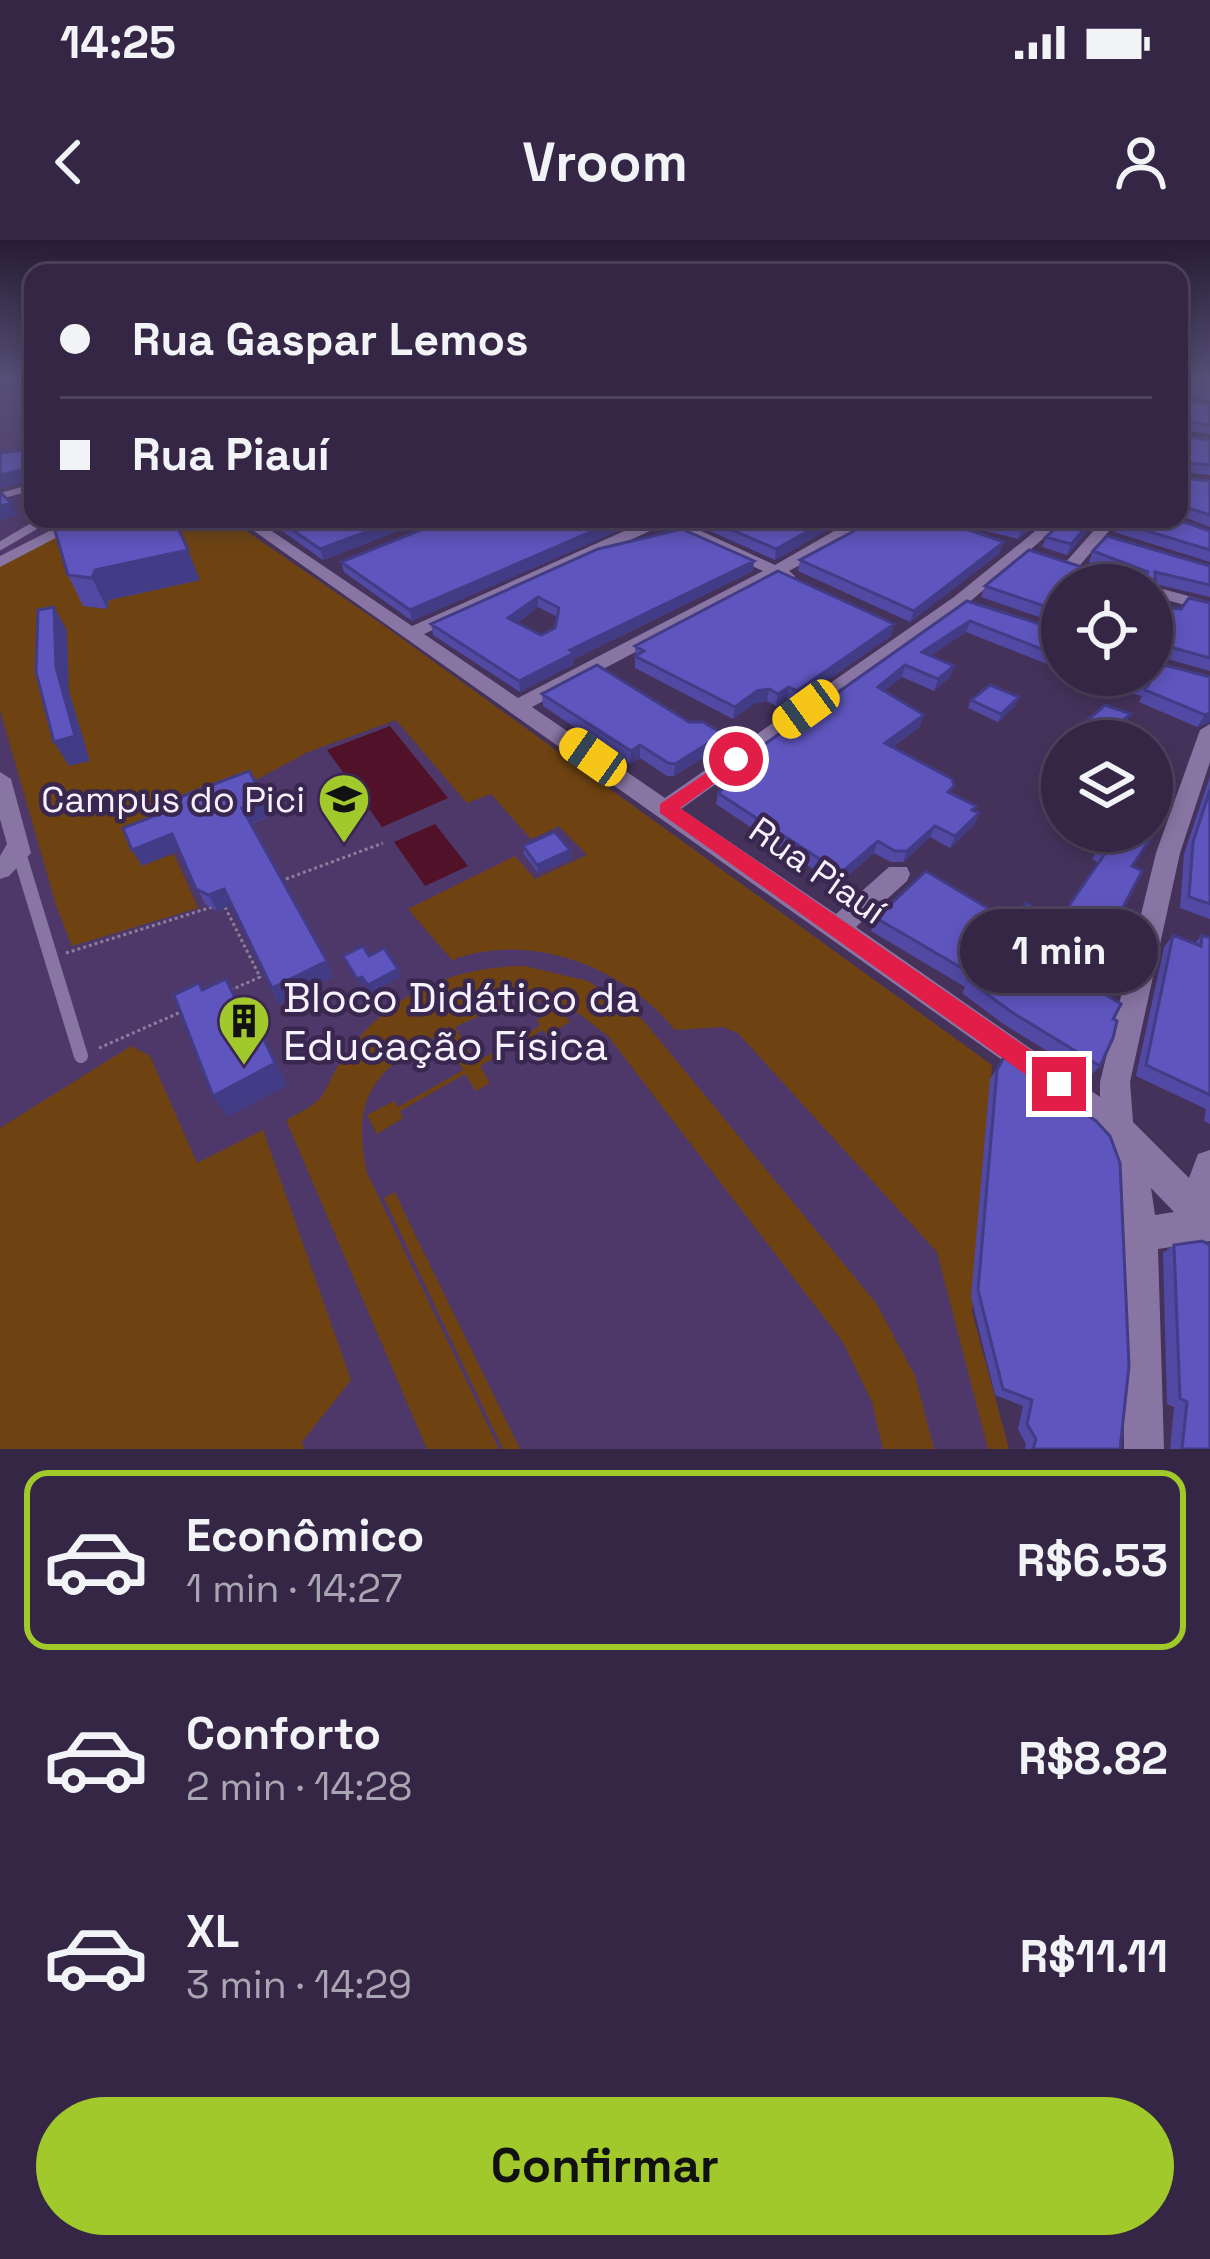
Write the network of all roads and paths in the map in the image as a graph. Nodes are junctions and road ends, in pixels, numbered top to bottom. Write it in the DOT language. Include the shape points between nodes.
graph roads {
  1 [pos="31,528"];
  2 [pos="68,528"];
  3 [pos="261,528"];
  4 [pos="643,528"];
  5 [pos="683,528"];
  6 [pos="849,528"];
  7 [pos="973,528"];
  8 [pos="1058,528"];
  9 [pos="1109,528"];
  10 [pos="984,538"];
  11 [pos="0,547"];
  12 [pos="0,562"];
  13 [pos="1055,564"];
  14 [pos="1041,570"];
  15 [pos="776,571"];
  16 [pos="811,586"];
  17 [pos="1173,597"];
  18 [pos="1210,607"];
  19 [pos="412,632"];
  20 [pos="520,706"];
  21 [pos="1210,730"];
  22 [pos="0,779"];
  23 [pos="667,808"];
  24 [pos="383,843"];
  25 [pos="9,862"];
  26 [pos="898,874"];
  27 [pos="286,880"];
  28 [pos="232,901"];
  29 [pos="224,903"];
  30 [pos="837,928"];
  31 [pos="47,959"];
  32 [pos="220,995"];
  33 [pos="200,1004"];
  34 [pos="81,1056"];
  35 [pos="1117,1129"];
  36 [pos="1210,1166"];
  37 [pos="1204,1219"];
  38 [pos="1140,1235"];
  39 [pos="1144,1449"];
  1 -- 11 [label="lane"];
  2 -- 12 [label="street"];
  3 -- 19 [label="street, Rua Piauí" via="333,567"];
  4 -- 19 [label="street"];
  5 -- 15 [label="street"];
  6 -- 15 [label="street"];
  7 -- 10 [label="street"];
  8 -- 13 [label="street"];
  9 -- 13 [label="street" via="1106,538"];
  14 -- 23 [label="street" via="903,630"];
  15 -- 16 [label="street"];
  15 -- 20 [label="street"];
  17 -- 18 [label="street"];
  19 -- 20 [label="street, Rua Piauí"];
  20 -- 23 [label="street, Rua Piauí"];
  21 -- 35 [label="street" via="1121,1010"];
  22 -- 25 [label="street"];
  23 -- 30 [label="street, Rua Piauí"];
  24 -- 27 [label="path"];
  25 -- 31 [label="lane"];
  26 -- 30 [label="street"];
  28 -- 29 [label="path"];
  29 -- 31 [label="path"];
  29 -- 32 [label="path" via="260,977"];
  30 -- 35 [label="street, Rua Piauí"];
  31 -- 34 [label="lane"];
  33 -- 34 [label="path"];
  35 -- 37 [label="street, Rua Piauí"];
  35 -- 38 [label="street"];
  36 -- 37 [label="street"];
  37 -- 38 [label="street"];
  38 -- 39 [label="street"];
}
